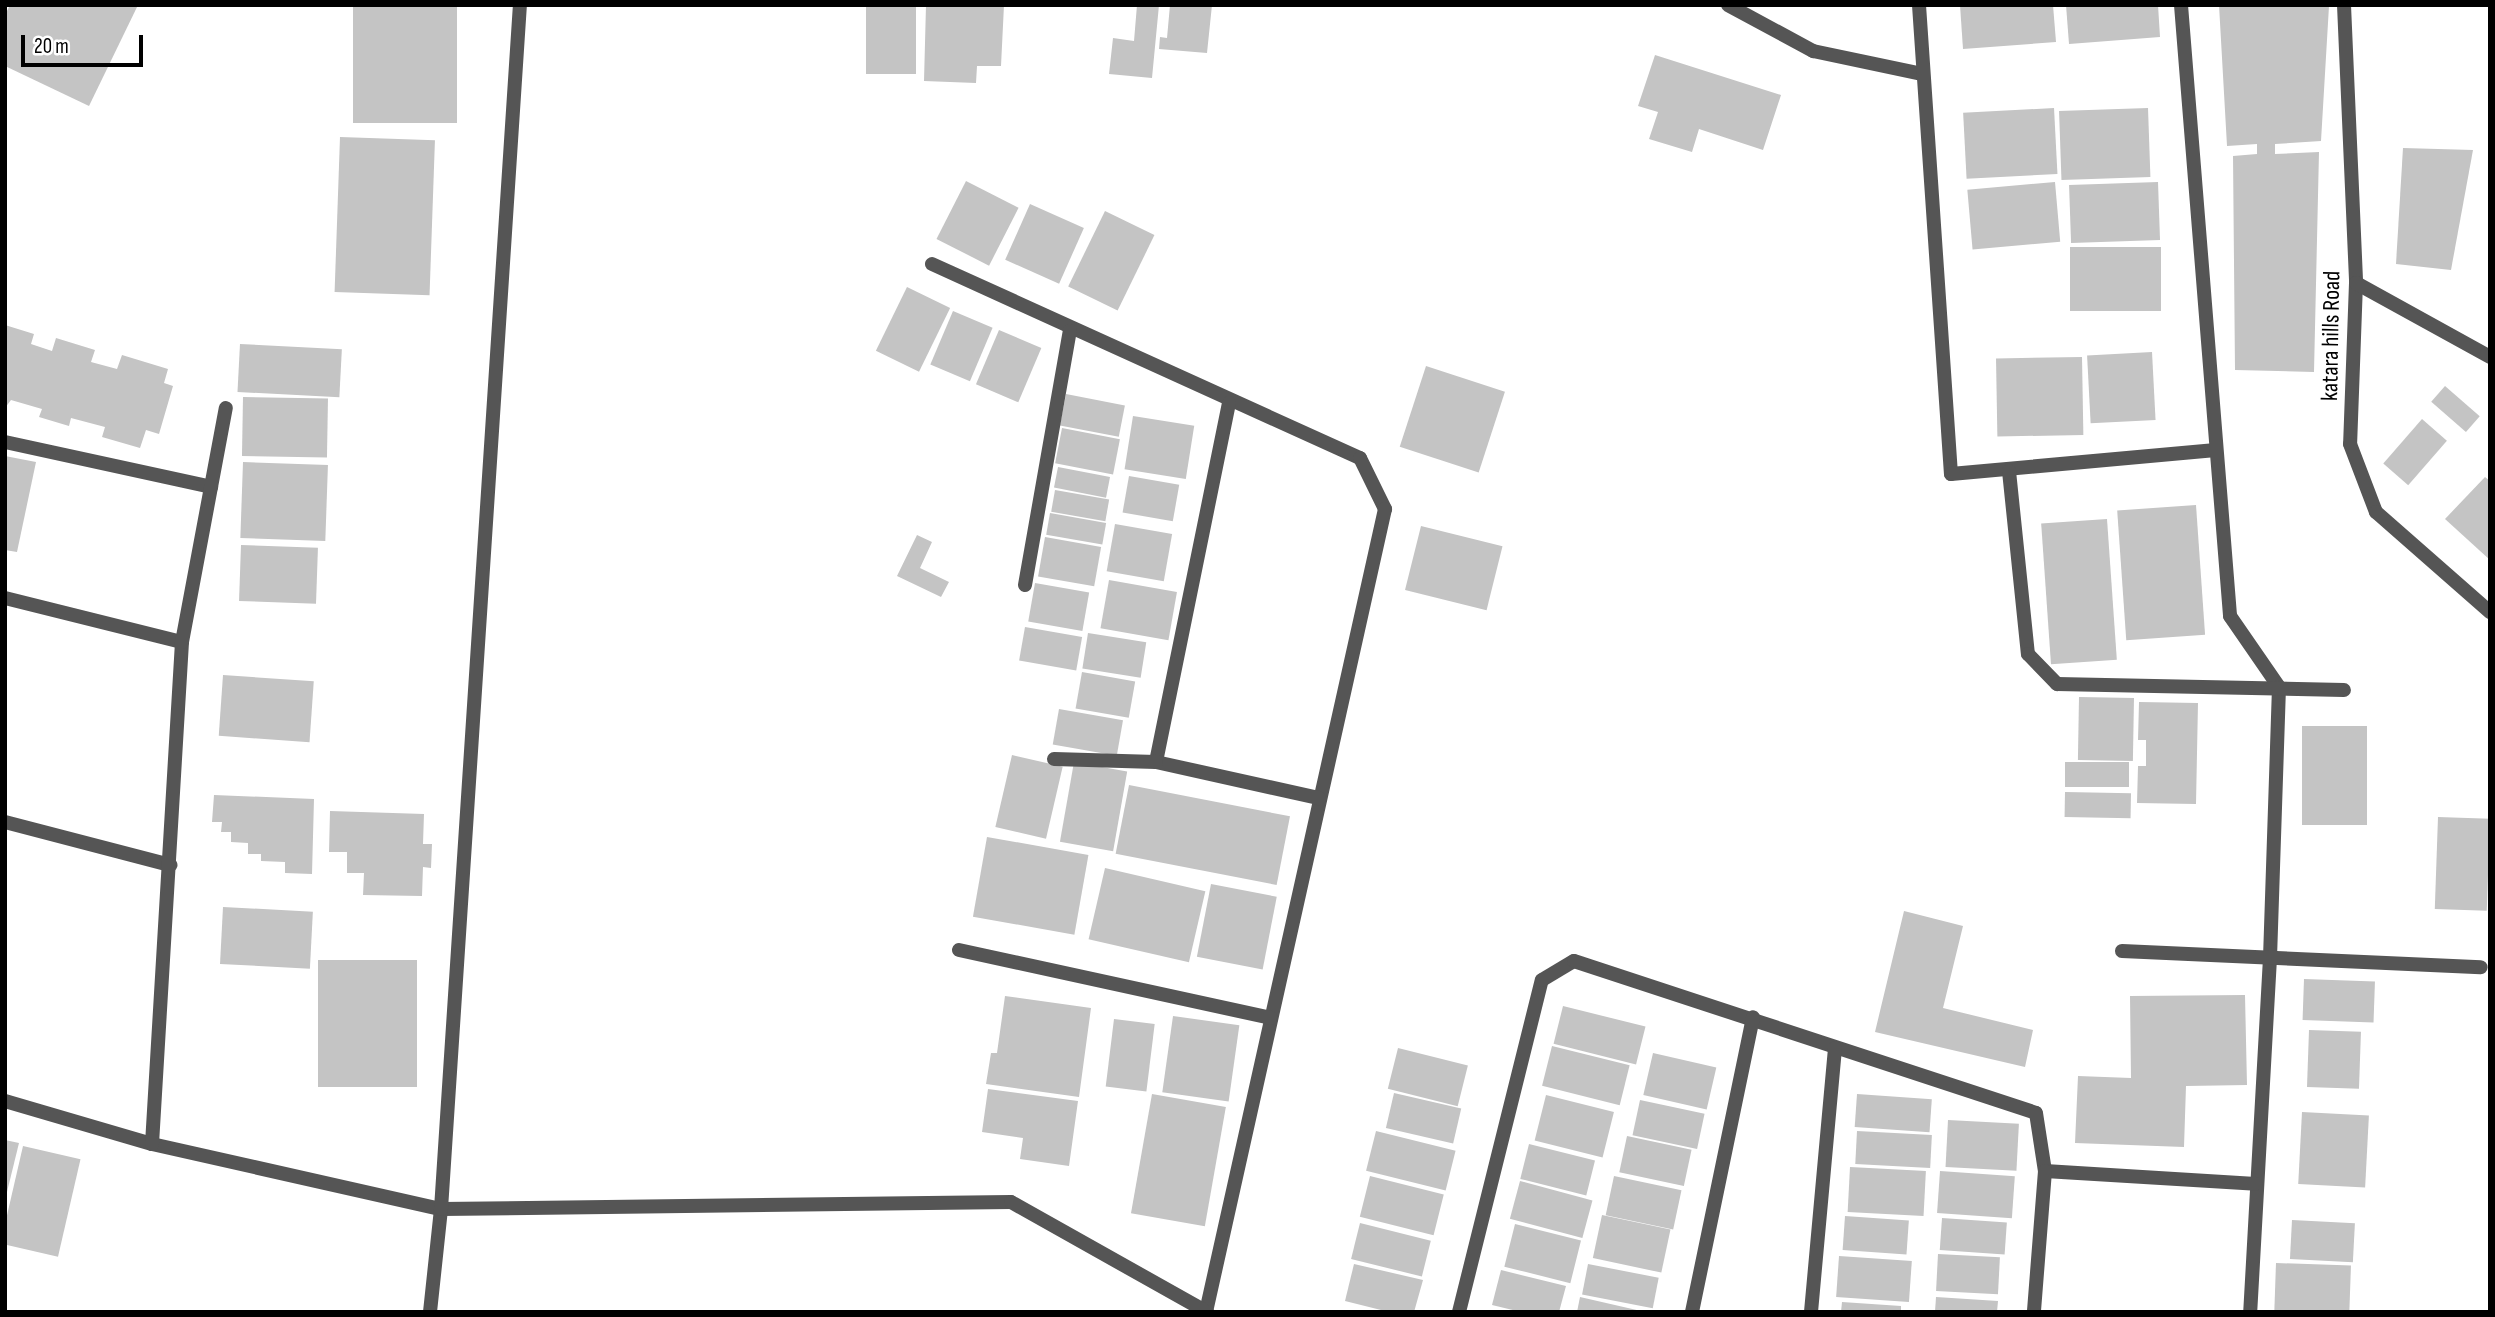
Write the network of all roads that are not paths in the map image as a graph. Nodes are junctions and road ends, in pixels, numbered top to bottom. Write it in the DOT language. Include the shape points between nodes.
graph roads {
  1 [pos="520,5"];
  2 [pos="1728,5"];
  3 [pos="1919,5"];
  4 [pos="2181,5"];
  5 [pos="2344,5"];
  6 [pos="1922,74"];
  7 [pos="932,264"];
  8 [pos="2356,283"];
  9 [pos="1070,331"];
  10 [pos="2490,357"];
  11 [pos="1229,403"];
  12 [pos="226,408"];
  13 [pos="5,442"];
  14 [pos="2213,450"];
  15 [pos="2009,471"];
  16 [pos="211,487"];
  17 [pos="1024,584"];
  18 [pos="5,598"];
  19 [pos="2490,612"];
  20 [pos="182,642"];
  21 [pos="2279,687"];
  22 [pos="2344,690"];
  23 [pos="1054,759"];
  24 [pos="1156,762"];
  25 [pos="1319,798"];
  26 [pos="5,822"];
  27 [pos="170,865"];
  28 [pos="959,950"];
  29 [pos="2122,951"];
  30 [pos="2270,958"];
  31 [pos="2480,967"];
  32 [pos="1753,1017"];
  33 [pos="1271,1018"];
  34 [pos="1835,1048"];
  35 [pos="5,1101"];
  36 [pos="152,1144"];
  37 [pos="2045,1171"];
  38 [pos="2256,1184"];
  39 [pos="441,1209"];
  40 [pos="430,1312"];
  41 [pos="1206,1312"];
  42 [pos="1459,1312"];
  43 [pos="1692,1312"];
  44 [pos="1811,1312"];
  45 [pos="2034,1312"];
  46 [pos="2250,1312"];
  1 -- 39 [label="street"];
  2 -- 6 [label="street" via="1813,51"];
  3 -- 6 [label="street"];
  4 -- 14 [label="street"];
  5 -- 8 [label="street, katara hills Road"];
  6 -- 15 [label="street" via="1951,474"];
  7 -- 9 [label="street"];
  8 -- 10 [label="street"];
  8 -- 19 [label="street, katara hills Road" via="2350,444 2376,512"];
  9 -- 11 [label="street"];
  9 -- 17 [label="street"];
  11 -- 24 [label="street"];
  11 -- 25 [label="street" via="1360,458 1385,509"];
  12 -- 16 [label="street"];
  13 -- 16 [label="street"];
  14 -- 15 [label="street"];
  14 -- 21 [label="street" via="2230,616"];
  15 -- 21 [label="street" via="2028,654 2057,684"];
  16 -- 20 [label="street"];
  18 -- 20 [label="street"];
  20 -- 27 [label="street"];
  21 -- 22 [label="street"];
  21 -- 30 [label="street"];
  23 -- 24 [label="street"];
  24 -- 25 [label="street"];
  25 -- 33 [label="street"];
  26 -- 27 [label="street"];
  27 -- 36 [label="street"];
  28 -- 33 [label="street"];
  29 -- 30 [label="street"];
  30 -- 31 [label="street"];
  30 -- 38 [label="street"];
  32 -- 34 [label="street"];
  32 -- 42 [label="street" via="1574,961 1542,980"];
  32 -- 43 [label="street"];
  33 -- 41 [label="street"];
  34 -- 37 [label="street" via="2036,1113"];
  34 -- 44 [label="street"];
  35 -- 36 [label="street"];
  36 -- 39 [label="street"];
  37 -- 38 [label="street"];
  37 -- 45 [label="street"];
  38 -- 46 [label="street"];
  39 -- 40 [label="street"];
  39 -- 41 [label="street" via="1011,1202"];
}
